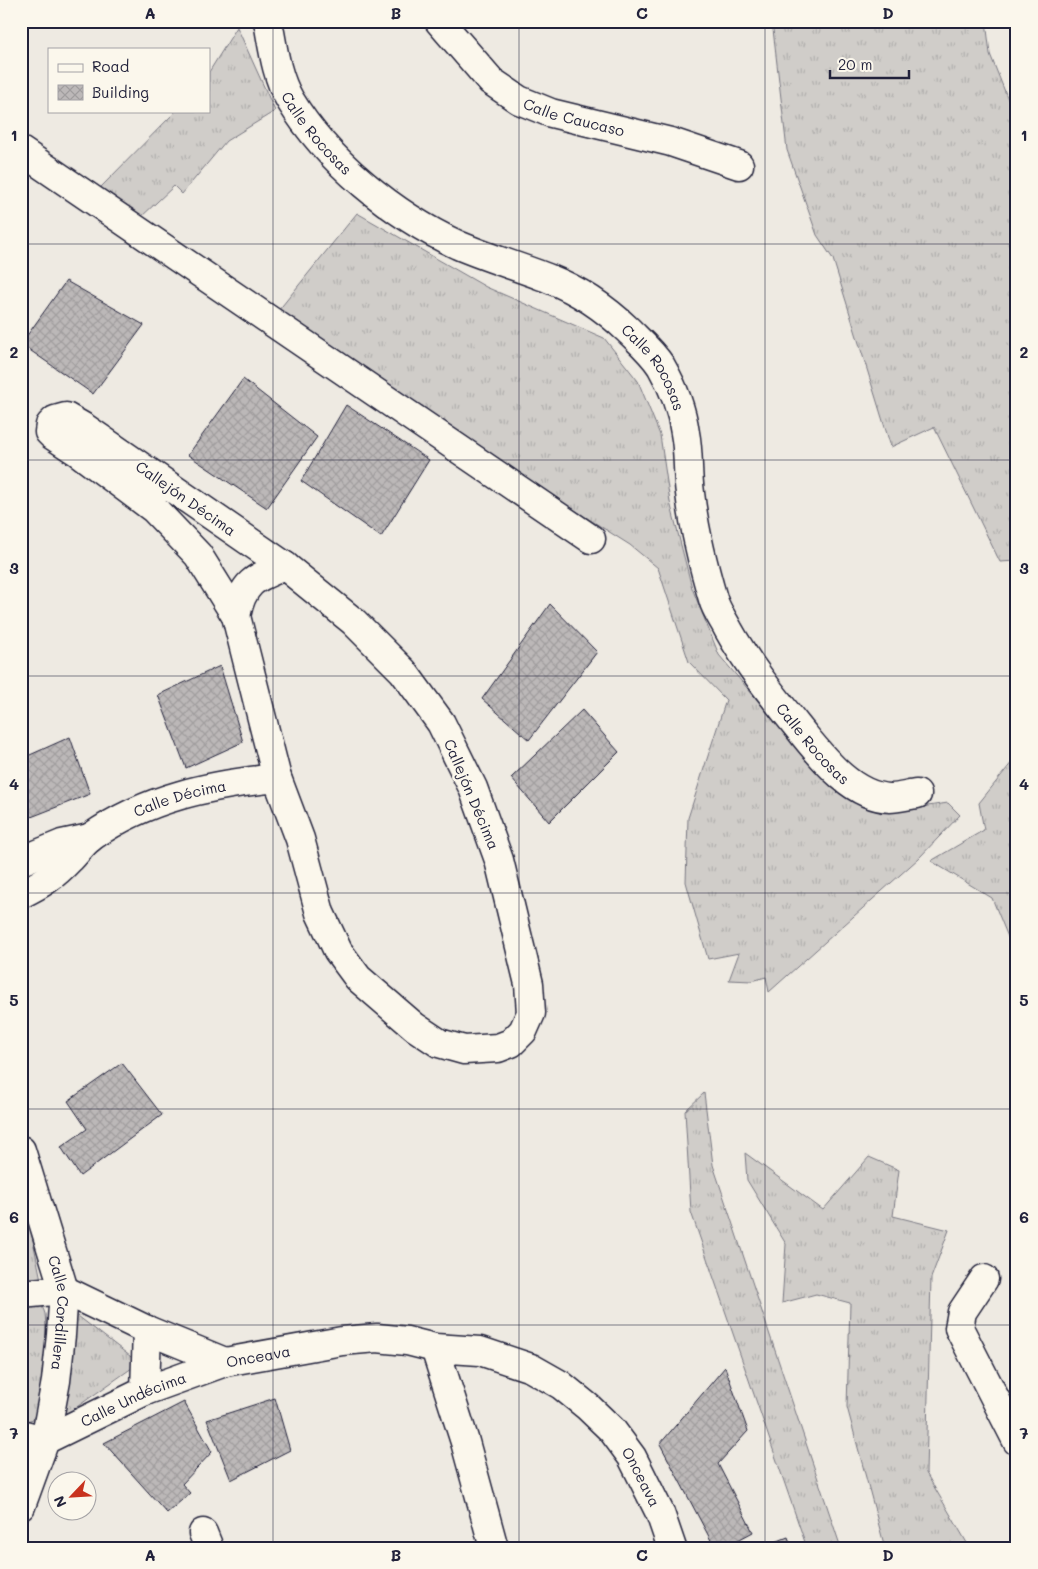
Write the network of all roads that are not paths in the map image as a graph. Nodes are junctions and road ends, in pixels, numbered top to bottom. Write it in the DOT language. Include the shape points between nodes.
graph roads {
  1 [pos="268,21"];
  2 [pos="439,21"];
  3 [pos="21,151"];
  4 [pos="739,165"];
  5 [pos="591,539"];
  6 [pos="285,566"];
  7 [pos="236,616"];
  8 [pos="277,778"];
  9 [pos="917,794"];
  10 [pos="90,838"];
  11 [pos="21,861"];
  12 [pos="21,894"];
  13 [pos="21,1150"];
  14 [pos="984,1278"];
  15 [pos="64,1290"];
  16 [pos="21,1294"];
  17 [pos="147,1330"];
  18 [pos="435,1348"];
  19 [pos="225,1362"];
  20 [pos="145,1391"];
  21 [pos="33,1437"];
  22 [pos="1017,1441"];
  23 [pos="21,1506"];
  24 [pos="494,1548"];
  25 [pos="672,1548"];
  1 -- 9 [label="street, Calle Rocosas" via="275,63 289,98 316,136 375,195 457,244 553,280 583,296 613,316 644,345 660,366 678,405 685,433 698,541 714,603 739,650 819,754 846,778 868,794 890,798"];
  2 -- 4 [label="street, Calle Caucaso" via="491,81 519,100 551,113 671,142"];
  3 -- 5 [label="street"];
  6 -- 7 [label="street" via="248,584 239,600"];
  6 -- 7 [label="street, Callejón Décima" via="85,428 66,417 50,425 52,435 154,509 198,555"];
  6 -- 8 [label="street, Callejón Décima" via="354,622 403,671 441,723 472,788 499,860 529,984 531,1013 523,1031 498,1048 464,1050 439,1043 415,1027 358,978 338,951 320,913 300,840"];
  7 -- 8 [label="street, Callejón Décima"];
  8 -- 10 [label="street, Calle Décima" via="193,791 137,810"];
  10 -- 11 [label="street" via="62,844"];
  10 -- 12 [label="street" via="43,884"];
  13 -- 15 [label="street, Calle Cordillera"];
  14 -- 22 [label="street" via="962,1312 959,1328"];
  15 -- 16 [label="street"];
  15 -- 17 [label="street, Onceava"];
  15 -- 21 [label="street, Calle Cordillera" via="56,1381"];
  17 -- 19 [label="street, Onceava"];
  17 -- 20 [label="street"];
  18 -- 19 [label="street, Onceava" via="376,1338"];
  18 -- 24 [label="street"];
  18 -- 25 [label="street, Onceava" via="480,1351 531,1368 561,1384 612,1430 632,1457 660,1513"];
  19 -- 20 [label="street, Calle Undécima"];
  20 -- 21 [label="street, Calle Undécima"];
  21 -- 23 [label="street, Calle Cordillera"];
}
